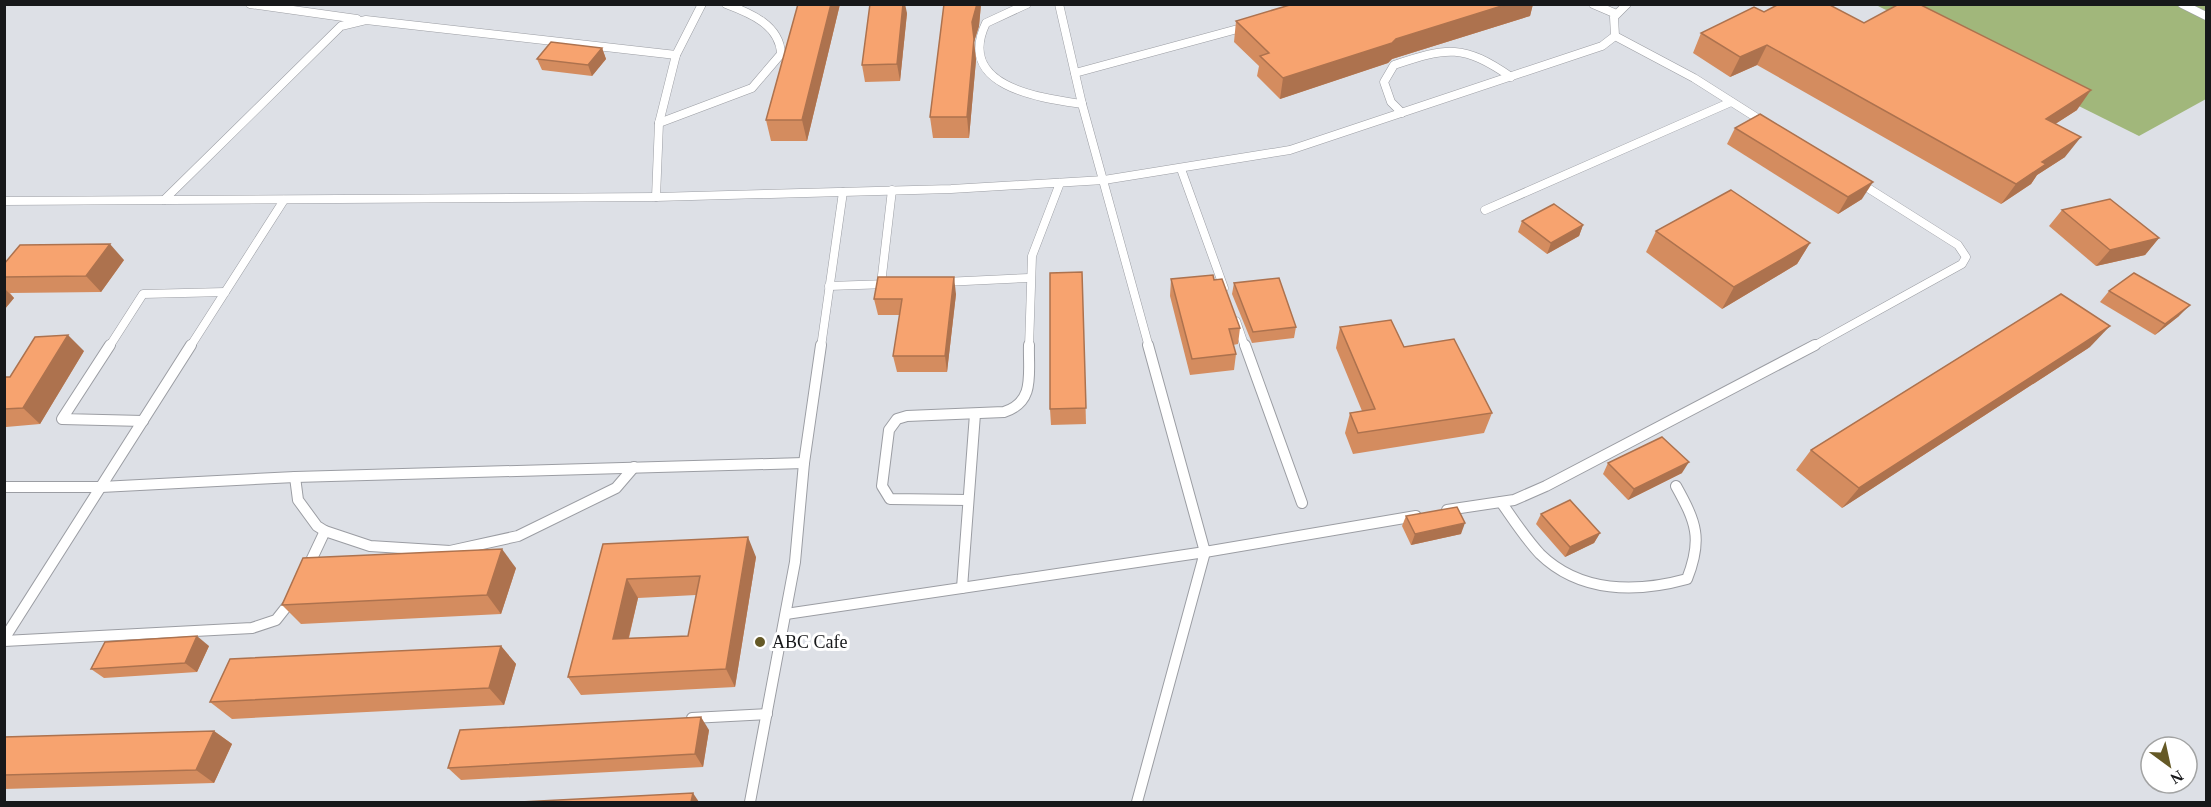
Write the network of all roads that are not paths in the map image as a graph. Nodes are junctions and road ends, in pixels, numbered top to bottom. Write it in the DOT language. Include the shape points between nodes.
graph roads {
  1 [pos="250,4"];
  2 [pos="702,4"];
  3 [pos="726,4"];
  4 [pos="1027,4"];
  5 [pos="1059,4"];
  6 [pos="1593,4"];
  7 [pos="1628,4"];
  8 [pos="2182,4"];
  9 [pos="1614,13"];
  10 [pos="2206,16"];
  11 [pos="366,20"];
  12 [pos="1253,25"];
  13 [pos="1616,36"];
  14 [pos="676,55"];
  15 [pos="1075,73"];
  16 [pos="1511,76"];
  17 [pos="1731,102"];
  18 [pos="1082,104"];
  19 [pos="1402,113"];
  20 [pos="659,123"];
  21 [pos="1770,127"];
  22 [pos="1181,169"];
  23 [pos="1849,177"];
  24 [pos="1104,180"];
  25 [pos="1060,183"];
  26 [pos="892,190"];
  27 [pos="843,192"];
  28 [pos="656,197"];
  29 [pos="164,200"];
  30 [pos="284,200"];
  31 [pos="4,201"];
  32 [pos="1485,210"];
  33 [pos="1029,278"];
  34 [pos="938,282"];
  35 [pos="904,283"];
  36 [pos="881,284"];
  37 [pos="829,286"];
  38 [pos="225,292"];
  39 [pos="1229,303"];
  40 [pos="1233,314"];
  41 [pos="975,414"];
  42 [pos="143,421"];
  43 [pos="804,463"];
  44 [pos="634,467"];
  45 [pos="295,477"];
  46 [pos="1676,486"];
  47 [pos="4,487"];
  48 [pos="101,487"];
  49 [pos="968,500"];
  50 [pos="1501,502"];
  51 [pos="1302,503"];
  52 [pos="1435,512"];
  53 [pos="1424,514"];
  54 [pos="325,531"];
  55 [pos="1205,552"];
  56 [pos="962,588"];
  57 [pos="786,614"];
  58 [pos="4,640"];
  59 [pos="767,714"];
  60 [pos="684,719"];
  61 [pos="750,802"];
  62 [pos="1137,802"];
  1 -- 11 [label="lane"];
  2 -- 14 [label="lane"];
  3 -- 20 [label="lane" via="758,17 781,43 781,54 752,88"];
  4 -- 18 [label="lane" via="986,23 982,29 985,68 995,81 1030,96"];
  5 -- 15 [label="lane"];
  6 -- 9 [label="lane"];
  7 -- 9 [label="lane"];
  8 -- 10 [label="lane"];
  9 -- 13 [label="lane" via="1611,20"];
  11 -- 14 [label="lane"];
  11 -- 29 [label="lane" via="341,26"];
  12 -- 15 [label="lane"];
  13 -- 16 [label="lane" via="1602,46"];
  13 -- 17 [label="lane"];
  14 -- 20 [label="lane"];
  15 -- 18 [label="lane"];
  16 -- 19 [label="lane"];
  16 -- 19 [label="lane" via="1483,58 1452,50 1429,53 1394,65 1384,82 1390,102"];
  17 -- 21 [label="lane"];
  17 -- 32 [label="lane"];
  18 -- 24 [label="lane"];
  19 -- 22 [label="lane" via="1290,150"];
  20 -- 28 [label="lane"];
  22 -- 24 [label="lane"];
  22 -- 39 [label="lane"];
  23 -- 50 [label="lane" via="1958,245 1966,257 1962,264 1546,486"];
  24 -- 25 [label="lane"];
  24 -- 55 [label="lane"];
  25 -- 26 [label="lane"];
  25 -- 33 [label="lane" via="1034,248"];
  26 -- 27 [label="lane"];
  26 -- 36 [label="lane"];
  27 -- 28 [label="lane"];
  27 -- 37 [label="lane"];
  28 -- 30 [label="lane"];
  29 -- 30 [label="lane"];
  29 -- 31 [label="lane"];
  30 -- 38 [label="lane"];
  33 -- 34 [label="lane"];
  33 -- 41 [label="lane" via="1027,395 1015,409"];
  35 -- 36 [label="lane"];
  36 -- 37 [label="lane"];
  37 -- 43 [label="lane"];
  38 -- 42 [label="lane"];
  38 -- 42 [label="lane" via="143,294 62,419"];
  40 -- 51 [label="lane"];
  41 -- 49 [label="lane"];
  41 -- 49 [label="lane" via="897,419 889,430 882,486 890,500"];
  42 -- 48 [label="lane"];
  43 -- 44 [label="lane"];
  43 -- 57 [label="lane"];
  44 -- 45 [label="lane"];
  44 -- 54 [label="lane" via="624,482 606,494 501,541 432,551 370,546"];
  45 -- 48 [label="lane"];
  45 -- 54 [label="lane" via="298,500"];
  46 -- 50 [label="lane" via="1698,532 1697,557 1687,579 1659,588 1613,589 1580,581 1546,560"];
  47 -- 48 [label="lane"];
  48 -- 58 [label="lane"];
  49 -- 56 [label="lane"];
  50 -- 52 [label="lane"];
  53 -- 55 [label="lane"];
  54 -- 58 [label="lane" via="287,609 267,626"];
  55 -- 56 [label="lane"];
  55 -- 62 [label="lane"];
  56 -- 57 [label="lane"];
  57 -- 59 [label="lane"];
  59 -- 60 [label="lane"];
  59 -- 61 [label="lane"];
}
